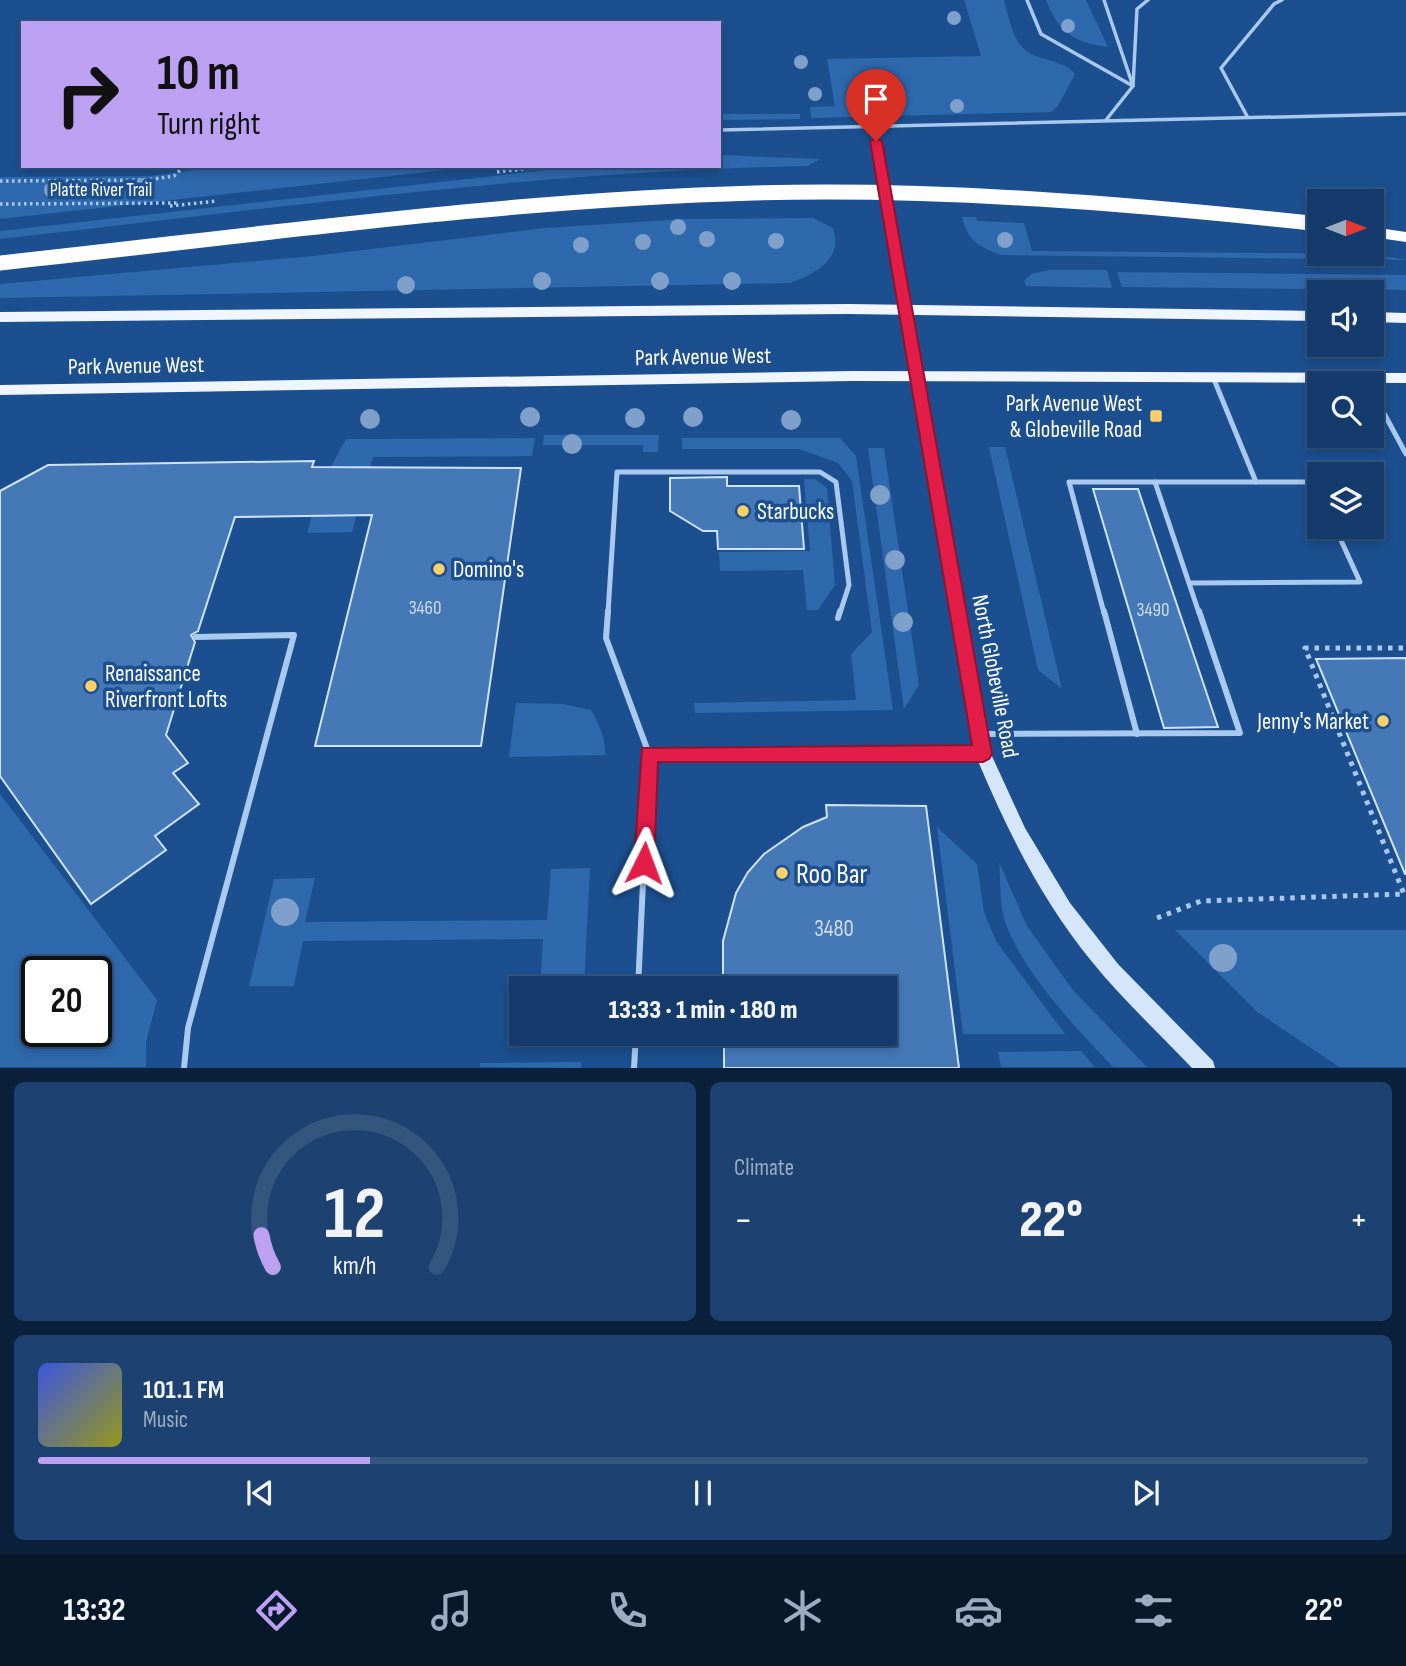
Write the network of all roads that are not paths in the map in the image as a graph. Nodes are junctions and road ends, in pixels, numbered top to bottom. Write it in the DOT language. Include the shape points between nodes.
graph roads {
  1 [pos="1027,0"];
  2 [pos="1104,0"];
  3 [pos="1148,0"];
  4 [pos="1282,0"];
  5 [pos="1133,86"];
  6 [pos="1406,114"];
  7 [pos="1247,116"];
  8 [pos="1106,120"];
  9 [pos="873,127"];
  10 [pos="721,130"];
  11 [pos="1307,223"];
  12 [pos="1384,234"];
  13 [pos="1406,237"];
  14 [pos="0,263"];
  15 [pos="905,309"];
  16 [pos="1307,316"];
  17 [pos="0,317"];
  18 [pos="1384,317"];
  19 [pos="1406,317"];
  20 [pos="917,376"];
  21 [pos="1213,377"];
  22 [pos="1406,379"];
  23 [pos="1307,381"];
  24 [pos="1384,382"];
  25 [pos="0,390"];
  26 [pos="1384,413"];
  27 [pos="1406,454"];
  28 [pos="1155,482"];
  29 [pos="1256,482"];
  30 [pos="1307,482"];
  31 [pos="1340,539"];
  32 [pos="1189,583"];
  33 [pos="838,618"];
  34 [pos="196,637"];
  35 [pos="979,734"];
  36 [pos="1137,734"];
  37 [pos="649,754"];
  38 [pos="983,754"];
  39 [pos="639,976"];
  40 [pos="635,1046"];
  41 [pos="184,1068"];
  42 [pos="634,1068"];
  43 [pos="1206,1068"];
  1 -- 5 [label="lane" via="1041,34"];
  2 -- 5 [label="lane"];
  3 -- 5 [label="lane" via="1137,9"];
  4 -- 7 [label="lane" via="1221,68"];
  5 -- 8 [label="lane"];
  6 -- 7 [label="lane"];
  7 -- 8 [label="lane"];
  8 -- 9 [label="lane"];
  9 -- 10 [label="lane"];
  9 -- 15 [label="lane"];
  11 -- 14 [label="highway, bridge" via="1084,200 886,192 755,193 570,203"];
  12 -- 13 [label="highway"];
  15 -- 16 [label="main road, Park Avenue West"];
  15 -- 17 [label="main road, Park Avenue West"];
  15 -- 20 [label="street, North Globeville Road"];
  18 -- 19 [label="main road"];
  20 -- 21 [label="main road, Park Avenue West"];
  20 -- 25 [label="main road, Park Avenue West"];
  20 -- 35 [label="street, North Globeville Road"];
  21 -- 23 [label="main road, Park Avenue West"];
  21 -- 29 [label="lane"];
  22 -- 24 [label="main road, Park Avenue West"];
  26 -- 27 [label="lane"];
  28 -- 29 [label="lane"];
  28 -- 32 [label="lane"];
  28 -- 36 [label="lane" via="1069,482"];
  29 -- 30 [label="lane"];
  31 -- 32 [label="lane" via="1360,582"];
  32 -- 36 [label="lane" via="1240,733"];
  33 -- 37 [label="lane" via="849,586 836,482 820,472 617,472 606,638"];
  34 -- 41 [label="lane" via="294,635 188,1028"];
  35 -- 36 [label="lane"];
  35 -- 38 [label="street, North Globeville Road"];
  37 -- 38 [label="lane"];
  37 -- 39 [label="lane"];
  38 -- 43 [label="street, North Globeville Road" via="1009,820 1044,879 1099,956"];
  40 -- 42 [label="lane"];
}
